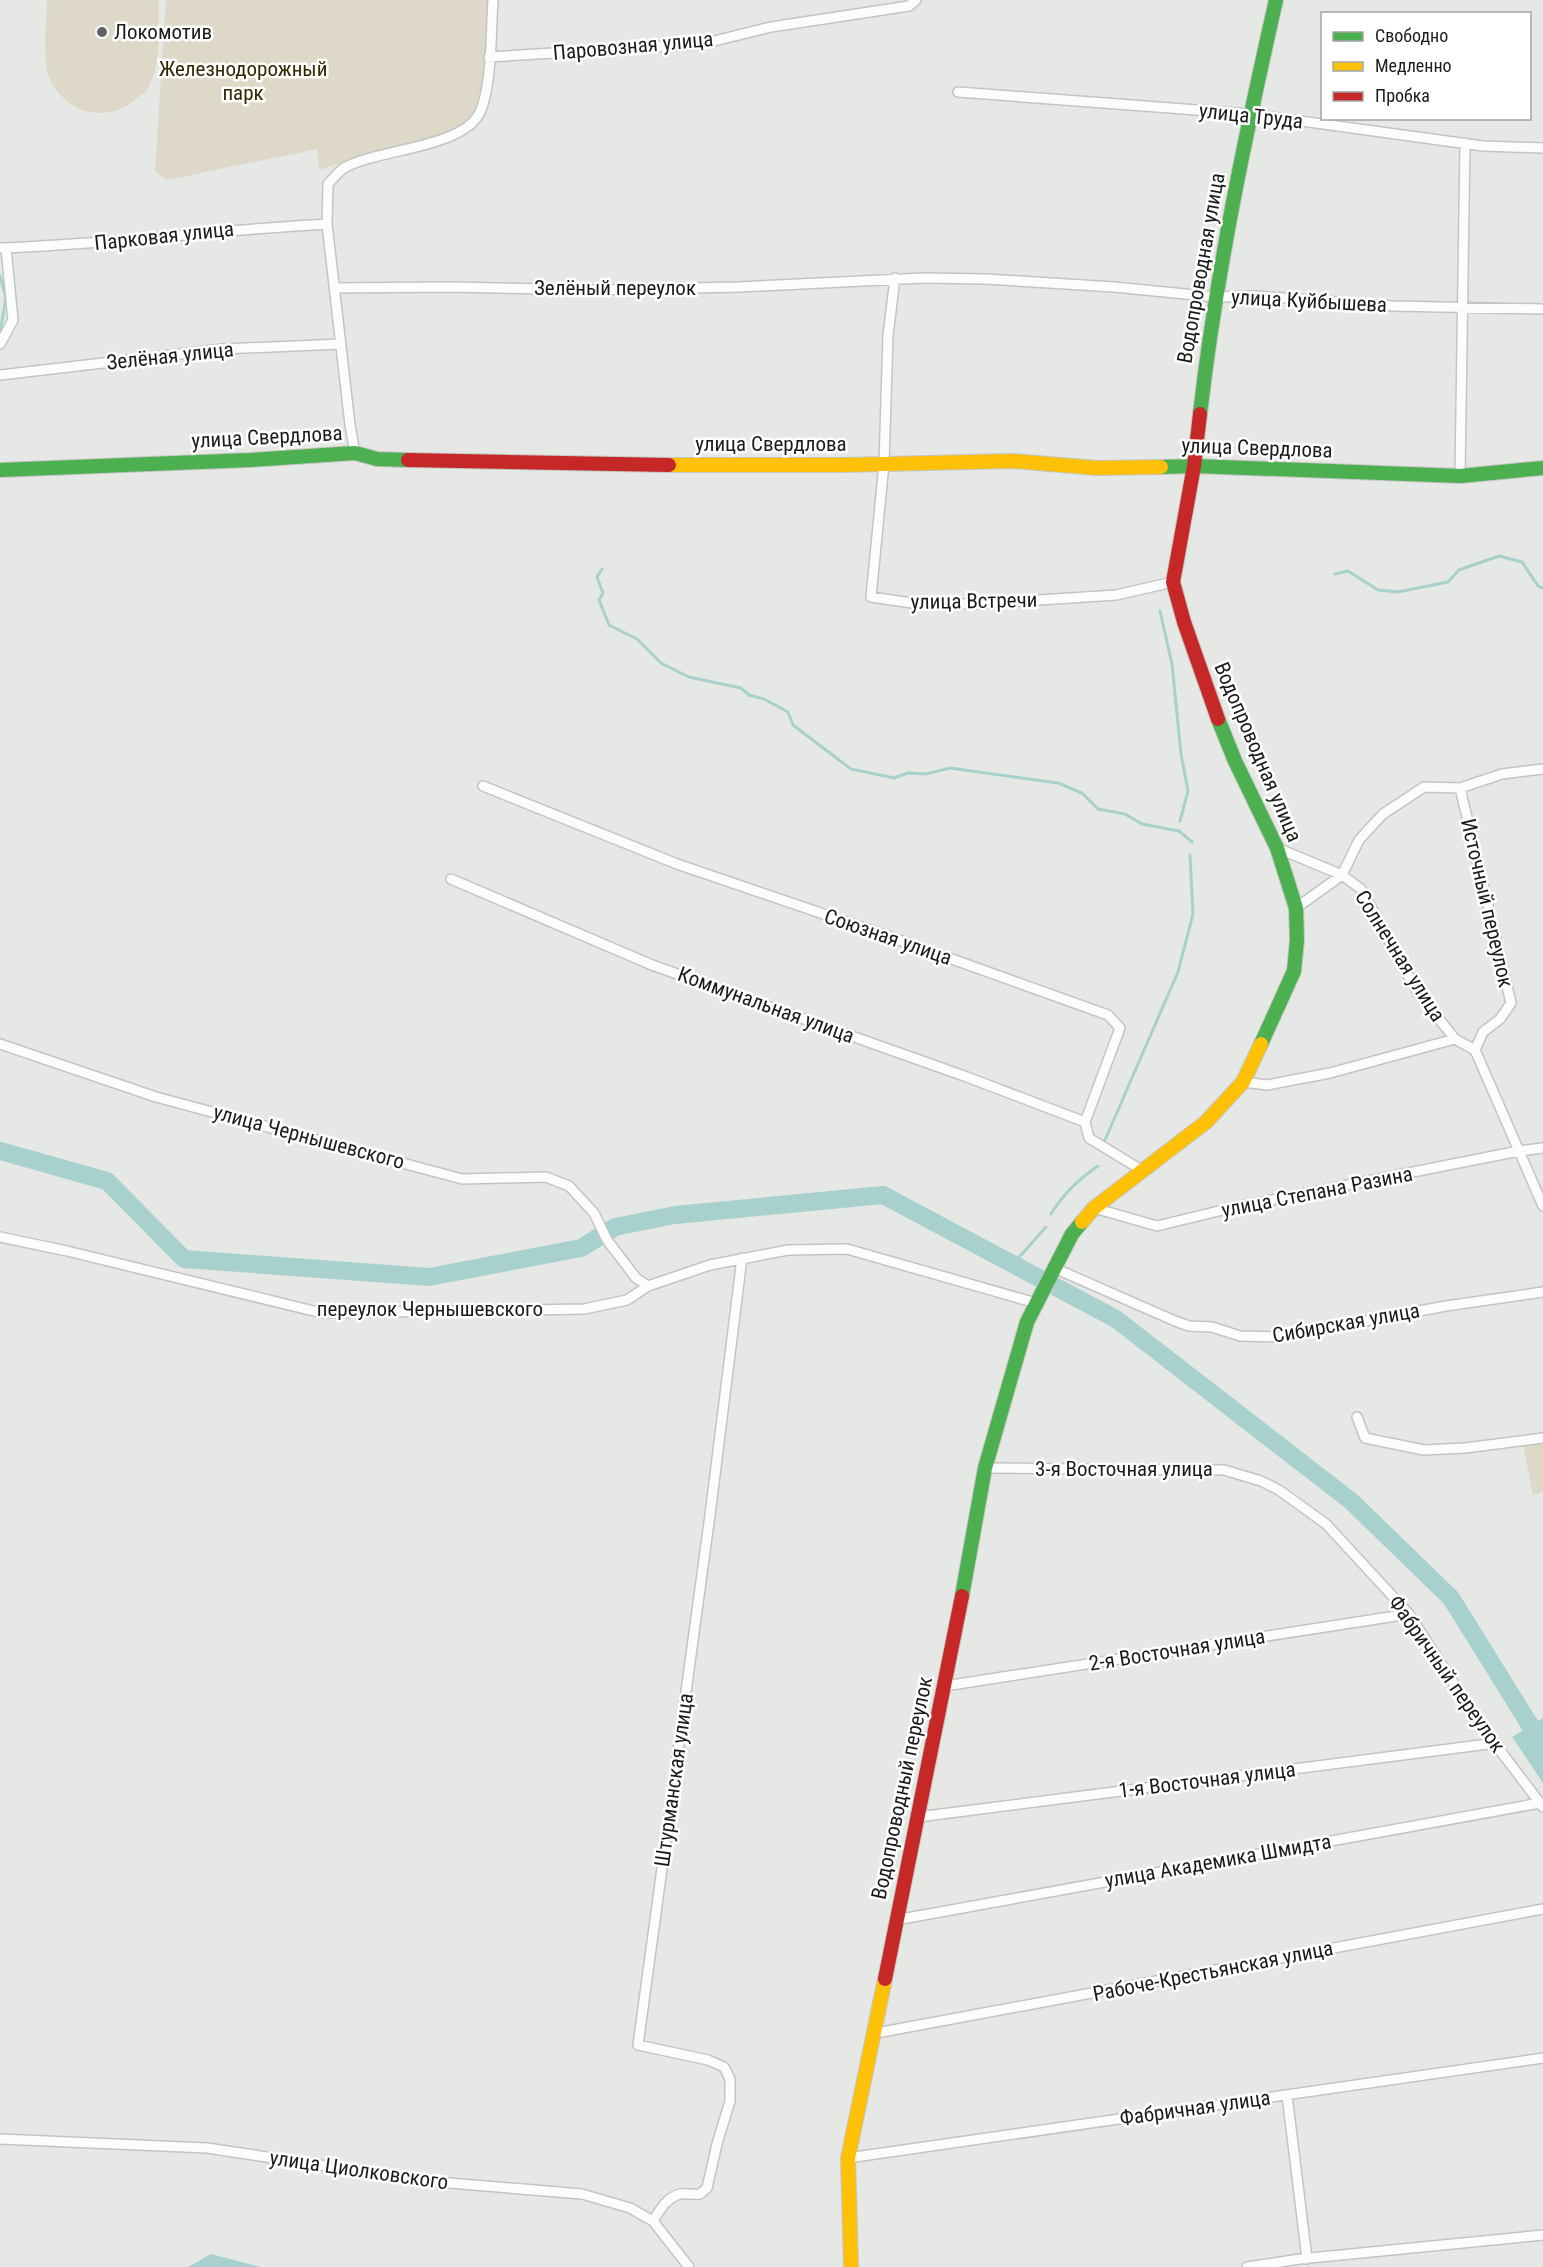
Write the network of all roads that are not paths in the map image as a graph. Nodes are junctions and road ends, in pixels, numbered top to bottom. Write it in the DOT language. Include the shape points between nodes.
graph roads {
  1 [pos="493,0"];
  2 [pos="916,0"];
  3 [pos="1276,0"];
  4 [pos="489,57"];
  5 [pos="958,92"];
  6 [pos="1250,114"];
  7 [pos="1465,143"];
  8 [pos="1543,148"];
  9 [pos="327,224"];
  10 [pos="3,248"];
  11 [pos="895,278"];
  12 [pos="334,288"];
  13 [pos="1216,297"];
  14 [pos="1463,307"];
  15 [pos="1543,309"];
  16 [pos="0,344"];
  17 [pos="341,344"];
  18 [pos="0,375"];
  19 [pos="355,453"];
  20 [pos="884,464"];
  21 [pos="1194,466"];
  22 [pos="1543,468"];
  23 [pos="0,470"];
  24 [pos="1460,476"];
  25 [pos="1173,582"];
  26 [pos="1543,768"];
  27 [pos="483,786"];
  28 [pos="1460,788"];
  29 [pos="1277,848"];
  30 [pos="1342,875"];
  31 [pos="451,879"];
  32 [pos="1296,908"];
  33 [pos="1455,1039"];
  34 [pos="0,1044"];
  35 [pos="1475,1050"];
  36 [pos="1244,1082"];
  37 [pos="1085,1122"];
  38 [pos="1543,1148"];
  39 [pos="1520,1151"];
  40 [pos="1143,1171"];
  41 [pos="1543,1206"];
  42 [pos="1094,1208"];
  43 [pos="0,1237"];
  44 [pos="742,1258"];
  45 [pos="1054,1268"];
  46 [pos="648,1286"];
  47 [pos="1543,1292"];
  48 [pos="1036,1303"];
  49 [pos="1027,1322"];
  50 [pos="1358,1417"];
  51 [pos="1543,1438"];
  52 [pos="985,1468"];
  53 [pos="1261,1480"];
  54 [pos="1409,1614"];
  55 [pos="945,1686"];
  56 [pos="1496,1743"];
  57 [pos="1541,1805"];
  58 [pos="918,1817"];
  59 [pos="1543,1909"];
  60 [pos="896,1920"];
  61 [pos="878,2031"];
  62 [pos="1543,2058"];
  63 [pos="1287,2095"];
  64 [pos="0,2139"];
  65 [pos="848,2158"];
  66 [pos="653,2221"];
  67 [pos="1543,2235"];
  68 [pos="1302,2262"];
  69 [pos="689,2267"];
  70 [pos="851,2267"];
  71 [pos="1246,2267"];
  1 -- 4 [label="street"];
  2 -- 4 [label="street, Паровозная улица" via="909,6 771,27 702,44"];
  3 -- 6 [label="street, Водопроводная улица"];
  4 -- 9 [label="street" via="486,92 472,124 446,138 343,169 328,184"];
  5 -- 6 [label="street, улица Труда"];
  6 -- 7 [label="street, улица Труда"];
  6 -- 13 [label="street, Водопроводная улица"];
  7 -- 8 [label="street, улица Труда"];
  7 -- 14 [label="street"];
  9 -- 10 [label="street, Парковая улица"];
  9 -- 12 [label="street"];
  10 -- 16 [label="street" via="13,320"];
  11 -- 12 [label="street, Зелёный переулок" via="591,290"];
  11 -- 13 [label="street, улица Куйбышева" via="986,279"];
  11 -- 20 [label="street" via="888,335"];
  12 -- 17 [label="street"];
  13 -- 14 [label="street, улица Куйбышева"];
  13 -- 21 [label="street, Водопроводная улица"];
  14 -- 15 [label="street, улица Куйбышева"];
  14 -- 24 [label="street"];
  17 -- 18 [label="street, Зелёная улица" via="223,349"];
  17 -- 19 [label="street"];
  19 -- 20 [label="street, улица Свердлова" via="376,459 656,465"];
  19 -- 23 [label="street, улица Свердлова"];
  20 -- 21 [label="street, улица Свердлова" via="1012,461 1096,468"];
  20 -- 25 [label="street, улица Встречи" via="871,597 918,604 978,604 1116,595"];
  21 -- 24 [label="street, улица Свердлова"];
  21 -- 25 [label="street, Водопроводная улица"];
  22 -- 24 [label="street, улица Свердлова"];
  25 -- 29 [label="street, Водопроводная улица" via="1211,700"];
  26 -- 28 [label="street" via="1502,774"];
  27 -- 37 [label="street, Союзная улица" via="677,864 1108,1015 1120,1028"];
  28 -- 30 [label="street" via="1424,787 1400,801 1359,840"];
  28 -- 35 [label="street, Источный переулок" via="1511,1003 1500,1019 1483,1032"];
  29 -- 30 [label="street, Солнечная улица"];
  29 -- 32 [label="street, Водопроводная улица"];
  30 -- 32 [label="street"];
  30 -- 33 [label="street, Солнечная улица" via="1361,889 1418,993"];
  31 -- 37 [label="street, Коммунальная улица" via="652,965"];
  32 -- 36 [label="street, Водопроводная улица" via="1294,971"];
  33 -- 35 [label="street, Солнечная улица"];
  33 -- 36 [label="street, Солнечная улица" via="1330,1073 1267,1085"];
  34 -- 46 [label="street, улица Чернышевского" via="156,1097 462,1179 546,1177 569,1186 594,1213 607,1240 636,1278"];
  35 -- 39 [label="street"];
  36 -- 40 [label="street, Водопроводная улица" via="1206,1122"];
  37 -- 40 [label="street" via="1089,1138"];
  38 -- 39 [label="street, улица Степана Разина"];
  39 -- 41 [label="street"];
  39 -- 42 [label="street, улица Степана Разина" via="1157,1226"];
  40 -- 42 [label="street, Водопроводная улица"];
  42 -- 45 [label="street, Водопроводная улица" via="1072,1234"];
  43 -- 46 [label="street, переулок Чернышевского" via="322,1313 584,1309 627,1300"];
  44 -- 46 [label="street, переулок Чернышевского"];
  44 -- 48 [label="street, переулок Чернышевского" via="788,1250 847,1249"];
  44 -- 66 [label="street, Штурманская улица" via="638,2045 724,2067 730,2079 730,2101 706,2188 700,2194 681,2194 668,2200"];
  45 -- 47 [label="street, Сибирская улица" via="1189,1326 1258,1337"];
  45 -- 48 [label="street, Водопроводная улица"];
  48 -- 49 [label="street, Водопроводная улица"];
  49 -- 52 [label="street, Водопроводный переулок"];
  50 -- 51 [label="street" via="1365,1438 1424,1450"];
  52 -- 53 [label="street, 3-я Восточная улица" via="1224,1470"];
  52 -- 55 [label="street, Водопроводный переулок"];
  53 -- 54 [label="street, Фабричный переулок" via="1326,1524"];
  54 -- 55 [label="street, 2-я Восточная улица"];
  54 -- 56 [label="street, Фабричный переулок"];
  55 -- 58 [label="street, Водопроводный переулок"];
  56 -- 57 [label="street, Фабричный переулок"];
  56 -- 58 [label="street, 1-я Восточная улица"];
  57 -- 60 [label="street, улица Академика Шмидта"];
  58 -- 60 [label="street, Водопроводный переулок"];
  59 -- 61 [label="street, Рабоче-Крестьянская улица"];
  60 -- 61 [label="street, Водопроводный переулок"];
  61 -- 65 [label="street, Водопроводный переулок"];
  62 -- 63 [label="street, Фабричная улица"];
  63 -- 65 [label="street, Фабричная улица"];
  63 -- 68 [label="street"];
  64 -- 66 [label="street, улица Циолковского" via="207,2148 425,2181 582,2194 630,2208"];
  65 -- 70 [label="street, Водопроводный переулок"];
  66 -- 69 [label="street, улица Циолковского"];
  67 -- 68 [label="street"];
  68 -- 71 [label="street"];
}
